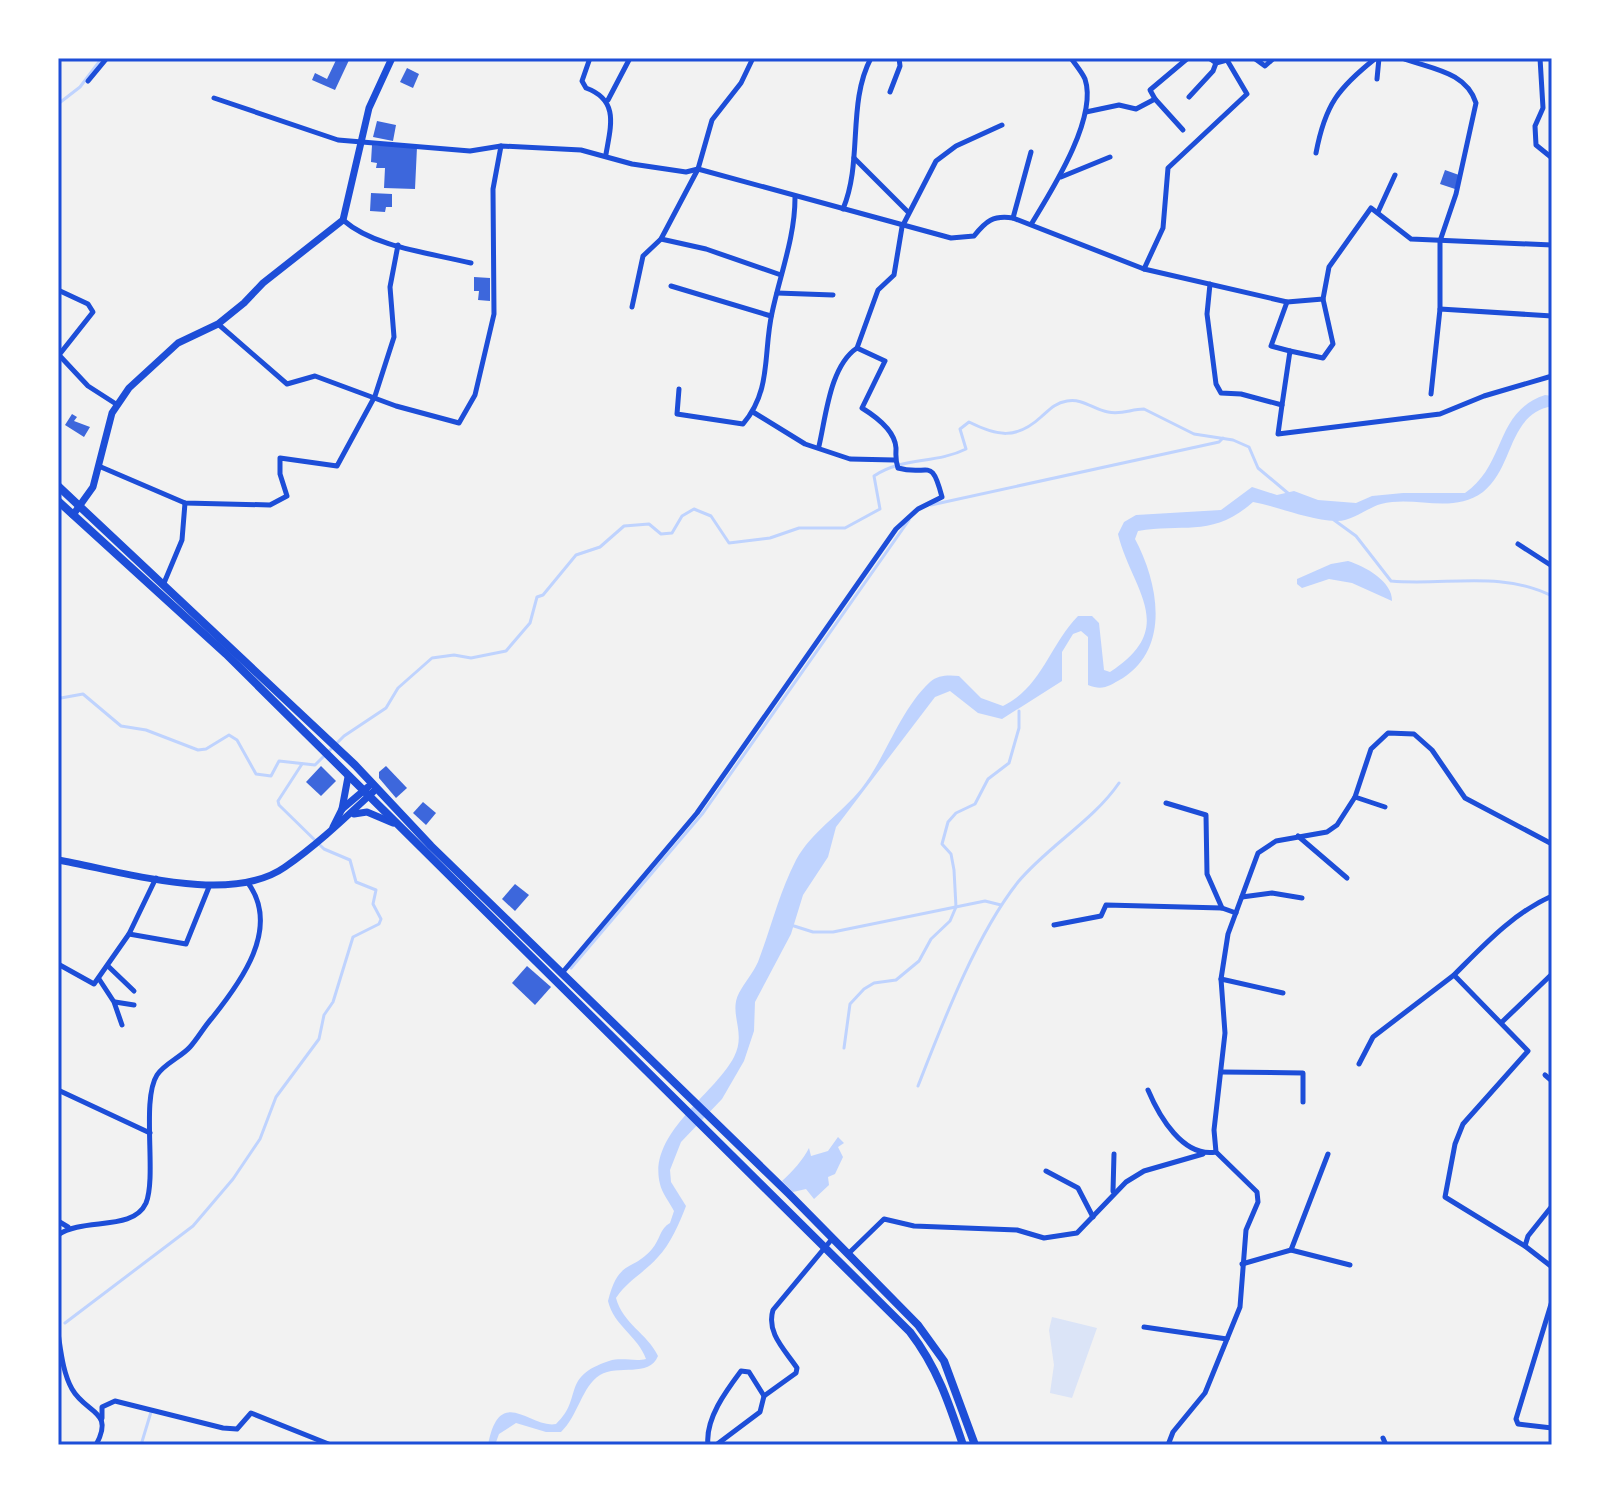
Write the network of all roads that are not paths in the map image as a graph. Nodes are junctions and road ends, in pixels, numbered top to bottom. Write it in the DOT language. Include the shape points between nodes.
graph roads {
  1 [pos="107,58"];
  2 [pos="392,58"];
  3 [pos="590,58"];
  4 [pos="630,58"];
  5 [pos="753,58"];
  6 [pos="871,58"];
  7 [pos="899,58"];
  8 [pos="1071,58"];
  9 [pos="1188,58"];
  10 [pos="1209,58"];
  11 [pos="1254,58"];
  12 [pos="1274,58"];
  13 [pos="1378,58"];
  14 [pos="1402,58"];
  15 [pos="1540,58"];
  16 [pos="1412,60"];
  17 [pos="1216,63"];
  18 [pos="1377,79"];
  19 [pos="88,81"];
  20 [pos="890,92"];
  21 [pos="1189,97"];
  22 [pos="214,98"];
  23 [pos="1155,99"];
  24 [pos="607,101"];
  25 [pos="1085,112"];
  26 [pos="1002,125"];
  27 [pos="1183,130"];
  28 [pos="362,141"];
  29 [pos="501,146"];
  30 [pos="1031,152"];
  31 [pos="1316,153"];
  32 [pos="606,154"];
  33 [pos="854,157"];
  34 [pos="1110,157"];
  35 [pos="1552,158"];
  36 [pos="698,169"];
  37 [pos="1395,175"];
  38 [pos="1060,178"];
  39 [pos="795,198"];
  40 [pos="843,209"];
  41 [pos="908,212"];
  42 [pos="1378,212"];
  43 [pos="1013,218"];
  44 [pos="343,220"];
  45 [pos="1032,223"];
  46 [pos="902,227"];
  47 [pos="661,239"];
  48 [pos="1442,241"];
  49 [pos="398,245"];
  50 [pos="1552,245"];
  51 [pos="471,263"];
  52 [pos="1144,269"];
  53 [pos="781,275"];
  54 [pos="1210,284"];
  55 [pos="671,286"];
  56 [pos="58,290"];
  57 [pos="777,293"];
  58 [pos="833,295"];
  59 [pos="1323,299"];
  60 [pos="1287,302"];
  61 [pos="632,307"];
  62 [pos="1440,309"];
  63 [pos="771,316"];
  64 [pos="1552,316"];
  65 [pos="218,324"];
  66 [pos="857,348"];
  67 [pos="1290,351"];
  68 [pos="59,354"];
  69 [pos="1552,376"];
  70 [pos="679,389"];
  71 [pos="1431,394"];
  72 [pos="375,396"];
  73 [pos="116,404"];
  74 [pos="1282,405"];
  75 [pos="753,412"];
  76 [pos="819,446"];
  77 [pos="895,461"];
  78 [pos="101,467"];
  79 [pos="58,486"];
  80 [pos="58,501"];
  81 [pos="185,503"];
  82 [pos="81,506"];
  83 [pos="73,515"];
  84 [pos="1518,544"];
  85 [pos="1552,566"];
  86 [pos="164,583"];
  87 [pos="348,777"];
  88 [pos="374,786"];
  89 [pos="366,794"];
  90 [pos="1355,797"];
  91 [pos="1166,803"];
  92 [pos="1385,807"];
  93 [pos="342,809"];
  94 [pos="352,815"];
  95 [pos="393,823"];
  96 [pos="333,827"];
  97 [pos="1297,836"];
  98 [pos="1552,844"];
  99 [pos="58,860"];
  100 [pos="157,877"];
  101 [pos="1347,878"];
  102 [pos="248,883"];
  103 [pos="209,887"];
  104 [pos="1552,896"];
  105 [pos="1242,897"];
  106 [pos="1302,898"];
  107 [pos="1222,908"];
  108 [pos="1236,913"];
  109 [pos="1054,925"];
  110 [pos="129,934"];
  111 [pos="58,964"];
  112 [pos="109,967"];
  113 [pos="562,973"];
  114 [pos="1552,974"];
  115 [pos="1454,975"];
  116 [pos="99,979"];
  117 [pos="1221,979"];
  118 [pos="134,991"];
  119 [pos="1283,993"];
  120 [pos="114,1002"];
  121 [pos="134,1005"];
  122 [pos="595,1012"];
  123 [pos="1502,1022"];
  124 [pos="122,1025"];
  125 [pos="1359,1064"];
  126 [pos="1221,1072"];
  127 [pos="1545,1075"];
  128 [pos="1552,1081"];
  129 [pos="58,1090"];
  130 [pos="1148,1090"];
  131 [pos="1303,1102"];
  132 [pos="150,1133"];
  133 [pos="1216,1152"];
  134 [pos="1114,1154"];
  135 [pos="1203,1154"];
  136 [pos="1328,1154"];
  137 [pos="1046,1171"];
  138 [pos="1113,1192"];
  139 [pos="1552,1206"];
  140 [pos="1093,1217"];
  141 [pos="58,1221"];
  142 [pos="68,1227"];
  143 [pos="58,1235"];
  144 [pos="830,1242"];
  145 [pos="1525,1246"];
  146 [pos="1291,1250"];
  147 [pos="849,1253"];
  148 [pos="1242,1264"];
  149 [pos="1350,1265"];
  150 [pos="1552,1267"];
  151 [pos="1552,1301"];
  152 [pos="1144,1327"];
  153 [pos="58,1333"];
  154 [pos="1227,1339"];
  155 [pos="764,1396"];
  156 [pos="102,1418"];
  157 [pos="1552,1428"];
  158 [pos="96,1445"];
  159 [pos="331,1445"];
  160 [pos="708,1445"];
  161 [pos="716,1445"];
  162 [pos="963,1445"];
  163 [pos="975,1445"];
  164 [pos="1168,1445"];
  1 -- 19 [label="street"];
  2 -- 28 [label="main road" via="369,108"];
  3 -- 24 [label="street" via="582,81"];
  4 -- 24 [label="street"];
  5 -- 36 [label="street" via="712,120"];
  6 -- 33 [label="street" via="863,73"];
  7 -- 20 [label="street"];
  8 -- 25 [label="street" via="1085,79"];
  9 -- 23 [label="street" via="1150,90"];
  10 -- 17 [label="street"];
  11 -- 12 [label="street" via="1265,66"];
  13 -- 18 [label="street"];
  13 -- 31 [label="street" via="1334,96 1322,120"];
  14 -- 16 [label="street"];
  15 -- 35 [label="street" via="1543,108 1535,126 1536,145"];
  16 -- 48 [label="street" via="1457,77 1471,89 1476,103"];
  17 -- 21 [label="street"];
  17 -- 52 [label="street" via="1227,60 1247,94 1168,168 1163,228"];
  22 -- 28 [label="street" via="338,140"];
  23 -- 25 [label="street" via="1136,109 1119,105"];
  23 -- 27 [label="street"];
  24 -- 32 [label="street" via="611,122"];
  25 -- 38 [label="street"];
  26 -- 41 [label="street" via="936,161"];
  28 -- 29 [label="street" via="470,151"];
  28 -- 44 [label="main road"];
  29 -- 32 [label="street"];
  29 -- 72 [label="street" via="493,189 494,314 467,415 454,424"];
  30 -- 43 [label="street"];
  32 -- 36 [label="street" via="632,164"];
  33 -- 40 [label="street"];
  33 -- 41 [label="street"];
  34 -- 38 [label="street"];
  36 -- 39 [label="street"];
  36 -- 47 [label="street"];
  37 -- 42 [label="street"];
  38 -- 45 [label="street"];
  39 -- 40 [label="street"];
  39 -- 53 [label="street"];
  40 -- 46 [label="street"];
  41 -- 46 [label="street"];
  42 -- 48 [label="street" via="1411,239"];
  42 -- 59 [label="street" via="1371,208 1329,267"];
  43 -- 45 [label="street"];
  43 -- 46 [label="street" via="999,216 974,236 951,238"];
  44 -- 49 [label="street" via="353,229"];
  44 -- 65 [label="main road"];
  45 -- 52 [label="street"];
  46 -- 66 [label="street" via="894,275 878,290"];
  47 -- 53 [label="street"];
  47 -- 61 [label="street" via="643,256"];
  48 -- 50 [label="street"];
  48 -- 62 [label="street"];
  49 -- 51 [label="street"];
  49 -- 72 [label="street" via="390,287 394,337"];
  52 -- 54 [label="street"];
  53 -- 57 [label="street"];
  54 -- 60 [label="street"];
  54 -- 74 [label="street" via="1207,314 1221,393"];
  55 -- 63 [label="street"];
  56 -- 68 [label="street" via="88,304 93,312"];
  57 -- 58 [label="street"];
  57 -- 63 [label="street"];
  59 -- 60 [label="street"];
  59 -- 67 [label="street" via="1333,344 1323,358"];
  60 -- 67 [label="street" via="1271,346"];
  62 -- 64 [label="street"];
  62 -- 71 [label="street"];
  63 -- 75 [label="street" via="766,378"];
  65 -- 72 [label="street" via="287,384 315,376"];
  65 -- 73 [label="main road" via="178,343"];
  66 -- 76 [label="street" via="835,381"];
  66 -- 77 [label="street" via="885,361 862,408 890,434"];
  67 -- 74 [label="street"];
  68 -- 73 [label="street" via="88,386"];
  69 -- 74 [label="street" via="1440,414 1278,434"];
  70 -- 75 [label="street" via="677,414 743,424"];
  72 -- 81 [label="street" via="337,466 280,458 287,496 280,502"];
  73 -- 78 [label="main road"];
  75 -- 76 [label="street" via="805,444"];
  76 -- 77 [label="street" via="850,459"];
  77 -- 113 [label="street" via="898,468 930,468 942,497 896,529 697,813"];
  78 -- 81 [label="street"];
  78 -- 82 [label="main road"];
  79 -- 82 [label="highway"];
  80 -- 83 [label="highway"];
  81 -- 86 [label="street" via="182,540"];
  82 -- 83 [label="main road"];
  82 -- 86 [label="highway"];
  83 -- 87 [label="highway" via="226,654"];
  84 -- 85 [label="street"];
  86 -- 88 [label="highway"];
  87 -- 89 [label="highway"];
  87 -- 93 [label="main road"];
  88 -- 89 [label="main road"];
  88 -- 113 [label="highway"];
  89 -- 93 [label="main road"];
  89 -- 94 [label="main road"];
  89 -- 95 [label="highway"];
  90 -- 92 [label="street"];
  90 -- 97 [label="street" via="1327,832"];
  90 -- 98 [label="street" via="1371,749 1388,733 1414,734 1432,750 1465,798"];
  91 -- 107 [label="street" via="1206,815 1207,874"];
  93 -- 96 [label="main road"];
  94 -- 95 [label="main road" via="367,812"];
  94 -- 96 [label="main road"];
  95 -- 122 [label="highway"];
  96 -- 102 [label="main road" via="284,869"];
  97 -- 101 [label="street"];
  97 -- 105 [label="street" via="1258,853"];
  99 -- 100 [label="main road"];
  100 -- 103 [label="main road"];
  100 -- 110 [label="street"];
  102 -- 103 [label="main road"];
  102 -- 132 [label="street" via="260,899 263,918 248,967 191,1046 157,1075"];
  103 -- 110 [label="street" via="186,944"];
  104 -- 115 [label="street" via="1498,932"];
  105 -- 106 [label="street" via="1272,893"];
  105 -- 108 [label="street"];
  107 -- 108 [label="street"];
  107 -- 109 [label="street" via="1106,905 1101,916"];
  108 -- 117 [label="street"];
  110 -- 112 [label="street"];
  111 -- 116 [label="street" via="82,980 94,984"];
  112 -- 116 [label="street"];
  112 -- 118 [label="street"];
  113 -- 122 [label="highway"];
  114 -- 123 [label="street"];
  115 -- 123 [label="street"];
  115 -- 125 [label="street" via="1373,1037"];
  116 -- 120 [label="street"];
  117 -- 119 [label="street"];
  117 -- 126 [label="street"];
  120 -- 121 [label="street"];
  120 -- 124 [label="street"];
  122 -- 144 [label="highway"];
  122 -- 144 [label="highway" via="701,1127"];
  123 -- 145 [label="street" via="1528,1051 1463,1124 1445,1197"];
  126 -- 131 [label="street" via="1303,1073"];
  126 -- 133 [label="street"];
  127 -- 128 [label="street"];
  129 -- 132 [label="street"];
  130 -- 135 [label="street" via="1159,1116"];
  132 -- 142 [label="street" via="146,1203 133,1217 117,1223"];
  133 -- 135 [label="street"];
  133 -- 148 [label="street" via="1257,1192"];
  134 -- 138 [label="street"];
  135 -- 138 [label="street" via="1144,1171"];
  136 -- 146 [label="street"];
  137 -- 140 [label="street" via="1078,1188"];
  138 -- 140 [label="street"];
  139 -- 145 [label="street"];
  140 -- 147 [label="street" via="1077,1233 1044,1238 1017,1230 914,1226 884,1219"];
  141 -- 142 [label="street"];
  142 -- 143 [label="street"];
  144 -- 147 [label="highway"];
  144 -- 155 [label="street" via="773,1310 774,1334 797,1368"];
  144 -- 162 [label="highway" via="930,1358"];
  145 -- 150 [label="street"];
  146 -- 148 [label="street"];
  146 -- 149 [label="street"];
  147 -- 163 [label="highway" via="918,1325 944,1361"];
  148 -- 154 [label="street" via="1240,1307"];
  151 -- 157 [label="street" via="1516,1419 1518,1424"];
  152 -- 154 [label="street"];
  153 -- 156 [label="street" via="73,1392"];
  154 -- 164 [label="street" via="1205,1393"];
  155 -- 160 [label="street" via="749,1372 741,1371 717,1410"];
  155 -- 161 [label="street" via="760,1412"];
  156 -- 158 [label="street" via="104,1430"];
  156 -- 159 [label="street" via="102,1407 115,1401 223,1428 237,1429 251,1413"];
}
